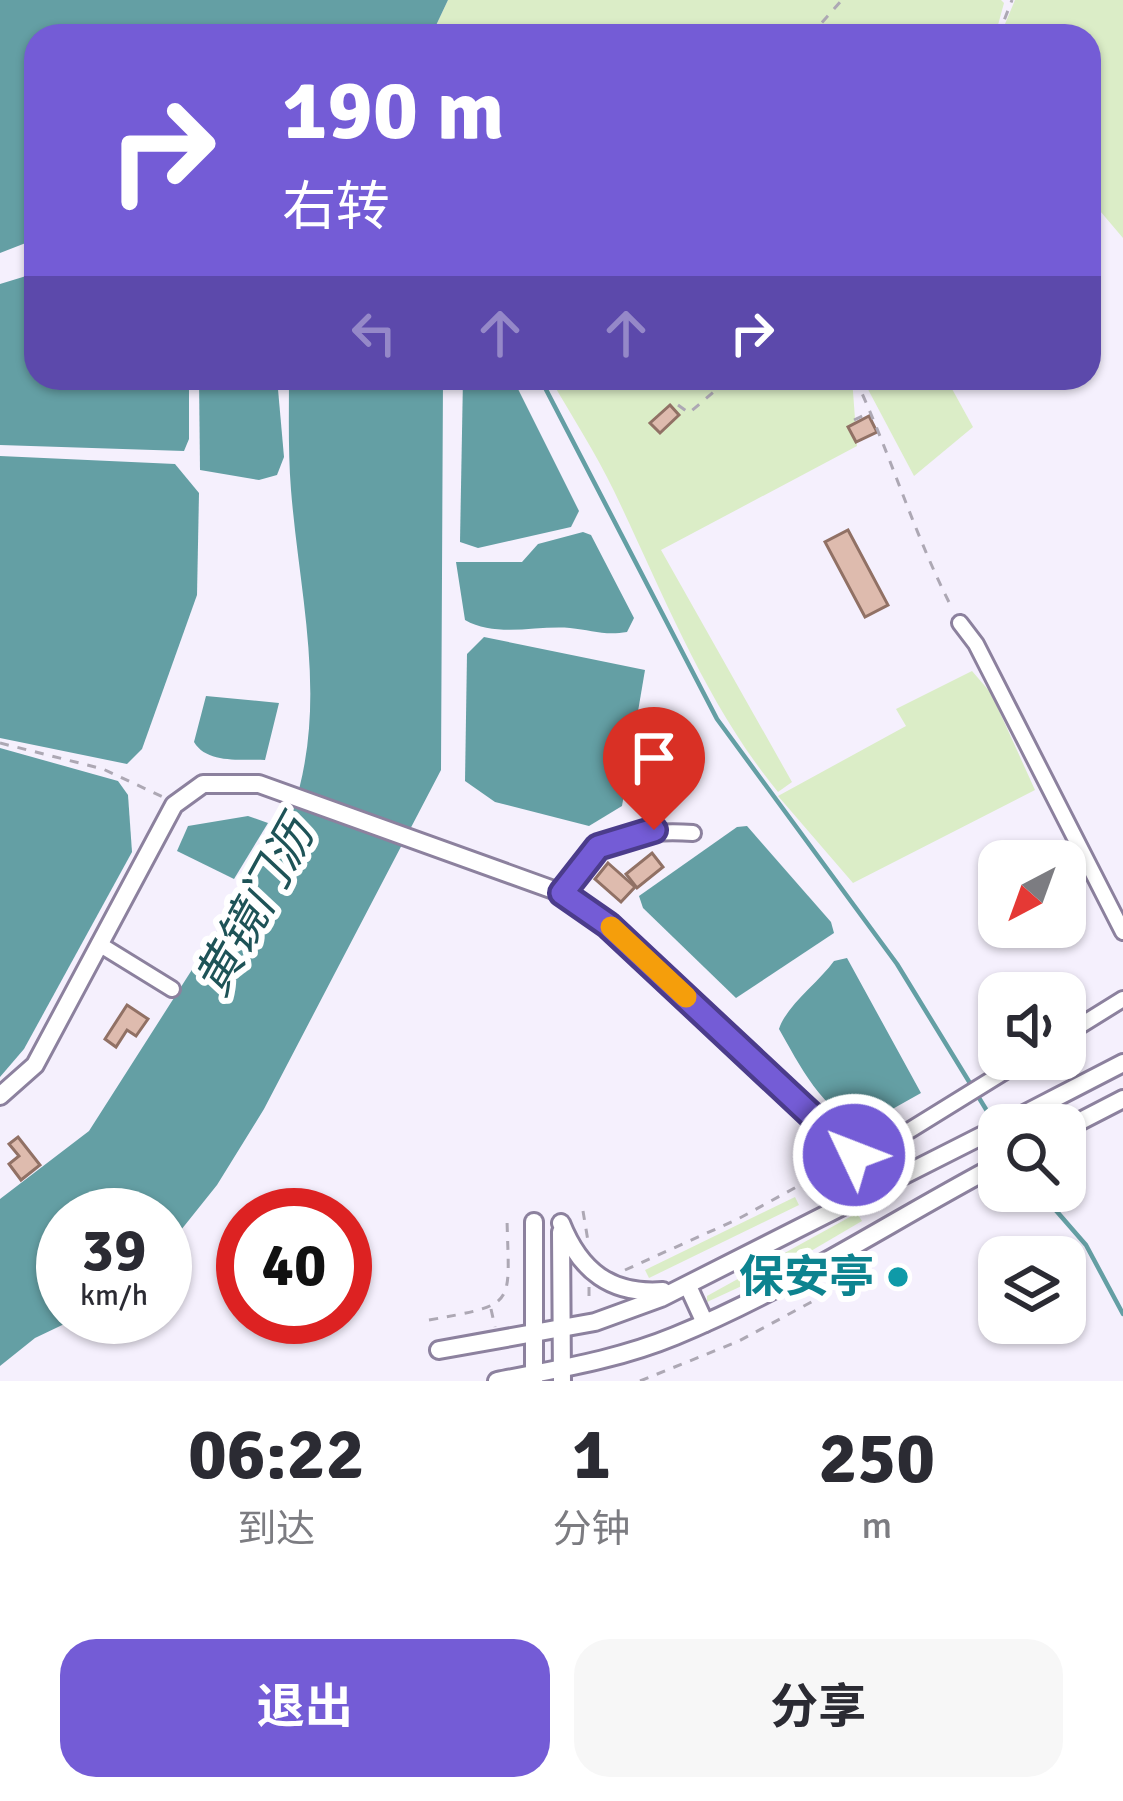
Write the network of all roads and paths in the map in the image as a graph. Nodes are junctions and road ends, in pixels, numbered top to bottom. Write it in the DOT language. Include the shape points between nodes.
graph roads {
  1 [pos="842,0"];
  2 [pos="821,24"];
  3 [pos="716,390"];
  4 [pos="861,390"];
  5 [pos="678,405"];
  6 [pos="871,412"];
  7 [pos="854,420"];
  8 [pos="960,623"];
  9 [pos="0,743"];
  10 [pos="174,805"];
  11 [pos="692,833"];
  12 [pos="562,893"];
  13 [pos="1123,932"];
  14 [pos="99,944"];
  15 [pos="172,989"];
  16 [pos="1123,999"];
  17 [pos="1086,1022"];
  18 [pos="1123,1063"];
  19 [pos="989,1080"];
  20 [pos="0,1096"];
  21 [pos="1123,1099"];
  22 [pos="1044,1104"];
  23 [pos="1086,1118"];
  24 [pos="978,1138"];
  25 [pos="857,1158"];
  26 [pos="978,1175"];
  27 [pos="885,1185"];
  28 [pos="583,1211"];
  29 [pos="507,1220"];
  30 [pos="534,1222"];
  31 [pos="592,1252"];
  32 [pos="618,1270"];
  33 [pos="854,1280"];
  34 [pos="688,1286"];
  35 [pos="429,1320"];
  36 [pos="705,1323"];
  37 [pos="562,1328"];
  38 [pos="535,1332"];
  39 [pos="439,1350"];
  40 [pos="562,1375"];
  41 [pos="534,1377"];
  42 [pos="497,1381"];
  43 [pos="640,1381"];
  1 -- 2 [label="path"];
  3 -- 5 [label="path" via="689,413"];
  4 -- 6 [label="path"];
  6 -- 7 [label="path"];
  6 -- 8 [label="path" via="916,538"];
  8 -- 13 [label="street"];
  9 -- 10 [label="path" via="103,769"];
  10 -- 12 [label="street" via="220,782 296,793 405,841"];
  10 -- 14 [label="street"];
  11 -- 12 [label="street" via="616,838 584,860"];
  12 -- 25 [label="street" via="608,925"];
  14 -- 15 [label="street"];
  14 -- 20 [label="street" via="35,1065"];
  16 -- 17 [label="street"];
  18 -- 22 [label="street"];
  19 -- 25 [label="street"];
  21 -- 23 [label="street"];
  24 -- 27 [label="street"];
  25 -- 27 [label="street"];
  25 -- 32 [label="path"];
  26 -- 36 [label="street"];
  27 -- 34 [label="street"];
  28 -- 31 [label="path"];
  29 -- 35 [label="path" via="503,1300"];
  30 -- 38 [label="street"];
  33 -- 43 [label="path" via="740,1341"];
  34 -- 36 [label="street"];
  34 -- 37 [label="street"];
  34 -- 37 [label="street" via="614,1286 580,1262 561,1223"];
  36 -- 40 [label="street"];
  37 -- 38 [label="street"];
  37 -- 40 [label="street"];
  38 -- 39 [label="street"];
  38 -- 41 [label="street"];
  40 -- 41 [label="street"];
  41 -- 42 [label="street"];
}
